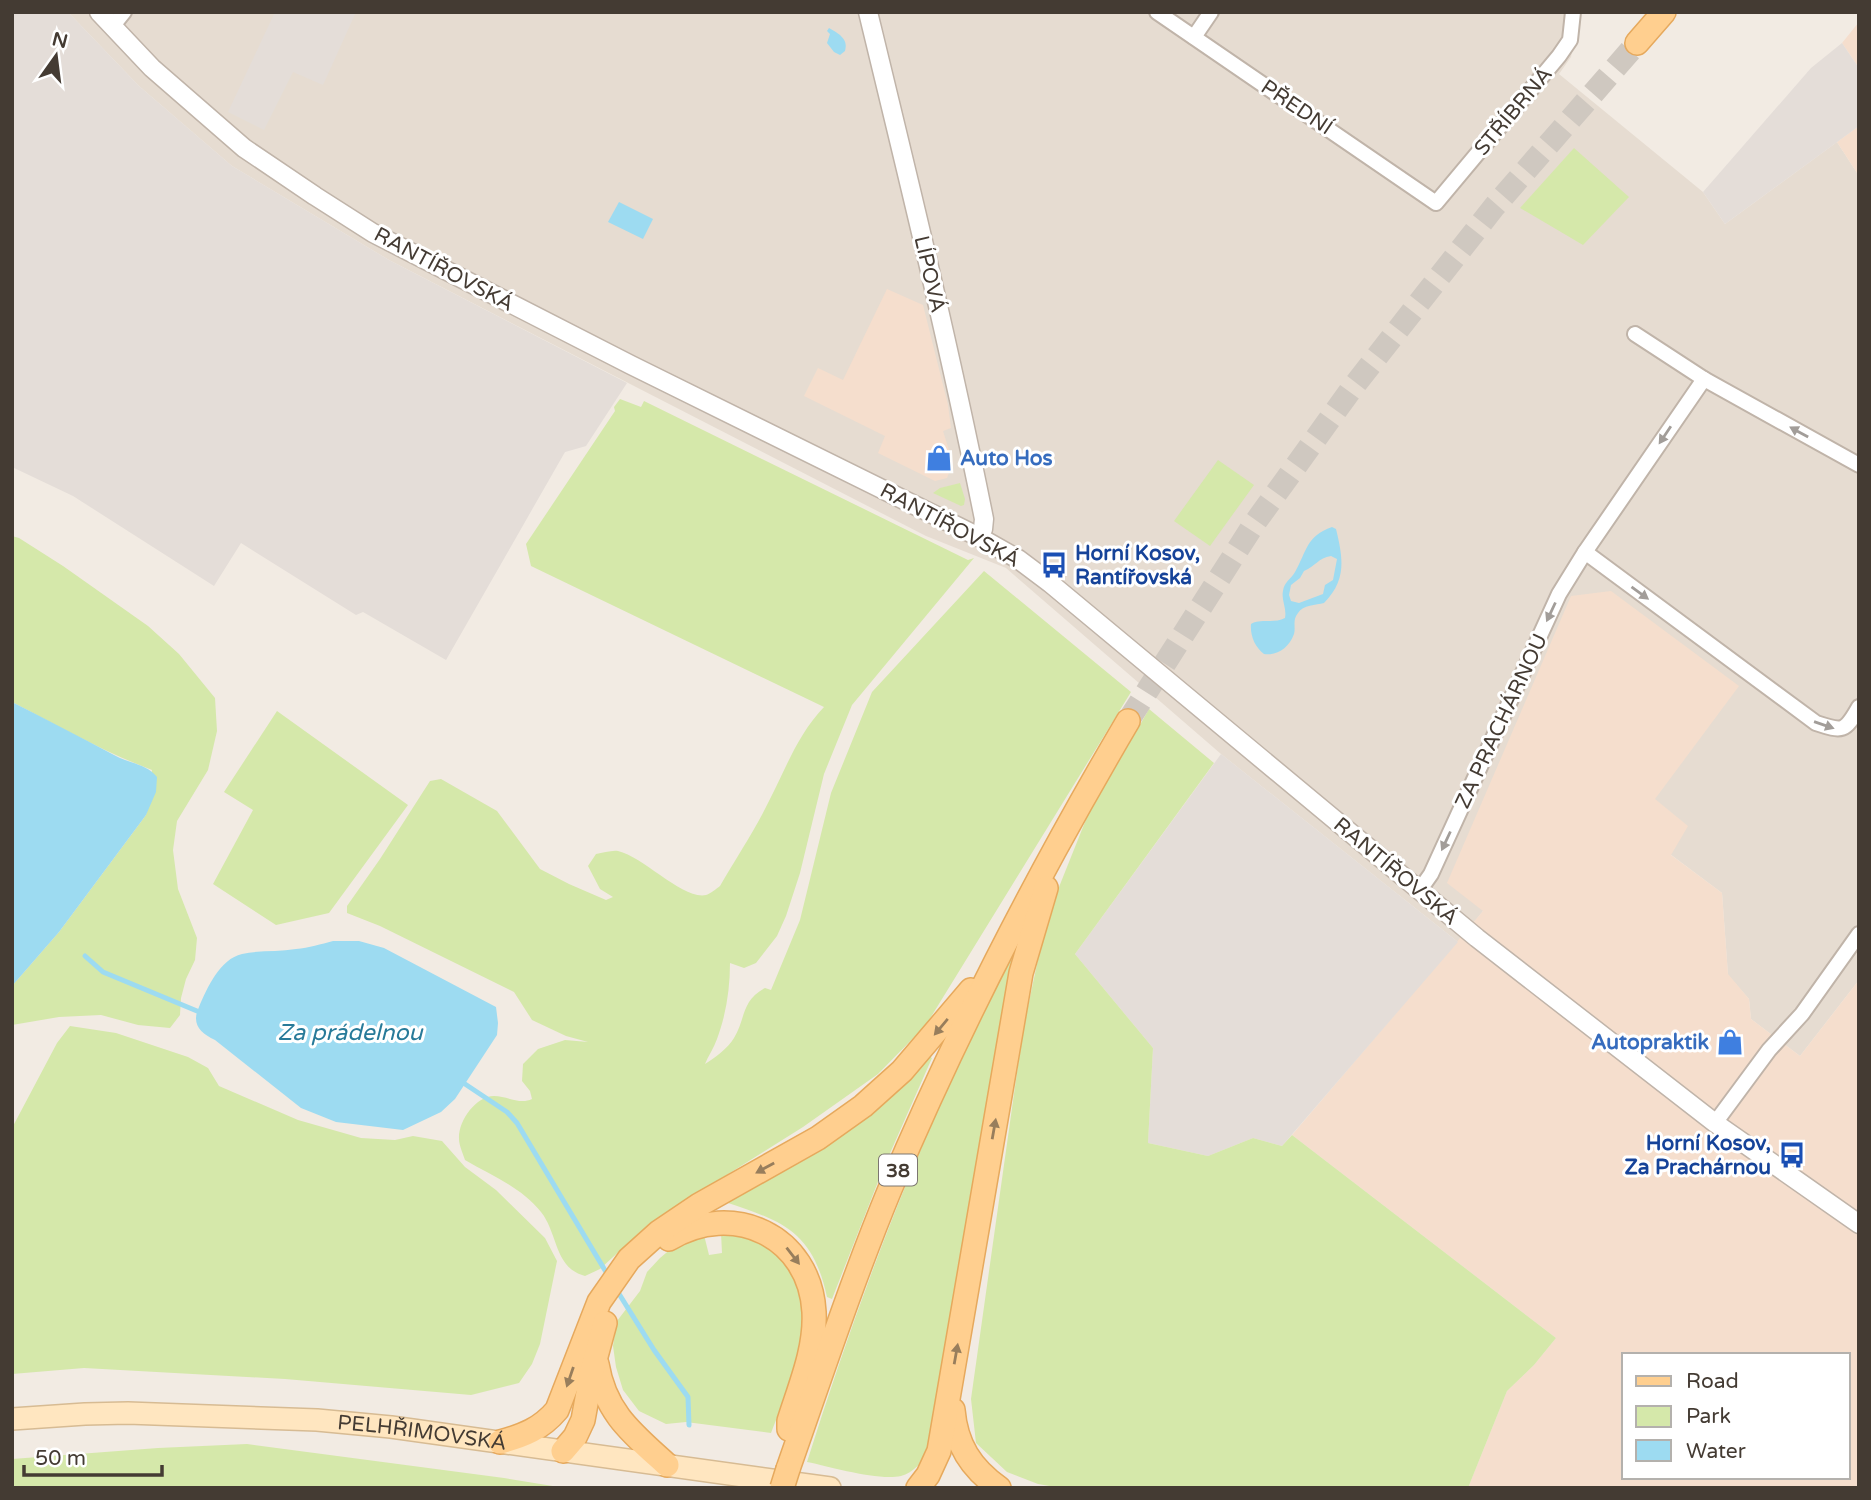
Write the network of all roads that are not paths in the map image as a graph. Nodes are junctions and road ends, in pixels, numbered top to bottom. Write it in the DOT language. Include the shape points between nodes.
graph roads {
  1 [pos="99,12"];
  2 [pos="124,12"];
  3 [pos="868,12"];
  4 [pos="1157,12"];
  5 [pos="1211,12"];
  6 [pos="1573,12"];
  7 [pos="1664,12"];
  8 [pos="111,27"];
  9 [pos="1194,37"];
  10 [pos="1637,43"];
  11 [pos="1436,203"];
  12 [pos="1634,334"];
  13 [pos="1704,379"];
  14 [pos="1859,465"];
  15 [pos="979,537"];
  16 [pos="1585,552"];
  17 [pos="1859,707"];
  18 [pos="1128,721"];
  19 [pos="1080,804"];
  20 [pos="1419,891"];
  21 [pos="1859,934"];
  22 [pos="1000,955"];
  23 [pos="1715,1123"];
  24 [pos="1859,1224"];
  25 [pos="634,1264"];
  26 [pos="610,1297"];
  27 [pos="596,1354"];
  28 [pos="950,1385"];
  29 [pos="806,1392"];
  30 [pos="557,1410"];
  31 [pos="12,1419"];
  32 [pos="500,1442"];
  33 [pos="563,1451"];
  34 [pos="667,1465"];
  35 [pos="785,1478"];
  36 [pos="830,1488"];
  37 [pos="918,1488"];
  38 [pos="999,1488"];
  1 -- 8 [label="street, RANTÍŘOVSKÁ"];
  2 -- 8 [label="street"];
  3 -- 15 [label="street, LÍPOVÁ" via="969,445 984,519"];
  4 -- 9 [label="street, PŘEDNÍ"];
  5 -- 9 [label="street"];
  6 -- 11 [label="street, STŘÍBRNÁ" via="1570,40 1559,56"];
  7 -- 10 [label="main road"];
  8 -- 15 [label="street, RANTÍŘOVSKÁ" via="244,148 373,233"];
  9 -- 11 [label="street, PŘEDNÍ"];
  12 -- 13 [label="street"];
  14 -- 13 [label="street, one-way"];
  13 -- 16 [label="street, ZA PRACHÁRNOU, one-way"];
  15 -- 20 [label="street, RANTÍŘOVSKÁ" via="1050,583"];
  16 -- 17 [label="street, one-way" via="1816,723 1843,728"];
  16 -- 20 [label="street, ZA PRACHÁRNOU, one-way" via="1559,594 1431,874"];
  18 -- 19 [label="main road, 38"];
  19 -- 22 [label="main road, 38"];
  28 -- 19 [label="main road, one-way" via="1021,973 1047,885"];
  20 -- 23 [label="street, RANTÍŘOVSKÁ"];
  21 -- 23 [label="street"];
  22 -- 25 [label="main road, one-way" via="902,1072 863,1106 818,1138 659,1232"];
  22 -- 29 [label="main road, 38" via="889,1191"];
  23 -- 24 [label="street, RANTÍŘOVSKÁ"];
  25 -- 26 [label="main road"];
  25 -- 29 [label="main road, one-way" via="679,1233 712,1222 764,1232 787,1248 803,1270 813,1301 814,1334"];
  26 -- 27 [label="main road"];
  26 -- 30 [label="main road, one-way" via="592,1319"];
  27 -- 33 [label="main road" via="583,1420"];
  27 -- 34 [label="main road" via="602,1389 612,1407"];
  28 -- 37 [label="main road" via="939,1451"];
  28 -- 38 [label="main road" via="954,1424 964,1453"];
  29 -- 35 [label="main road, 38"];
  30 -- 32 [label="main road" via="533,1431"];
  30 -- 33 [label="main road"];
  31 -- 32 [label="main road, PELHŘIMOVSKÁ" via="128,1413 259,1417 391,1427"];
  32 -- 33 [label="main road, PELHŘIMOVSKÁ"];
  33 -- 34 [label="main road, PELHŘIMOVSKÁ"];
  34 -- 36 [label="main road, PELHŘIMOVSKÁ"];
}
